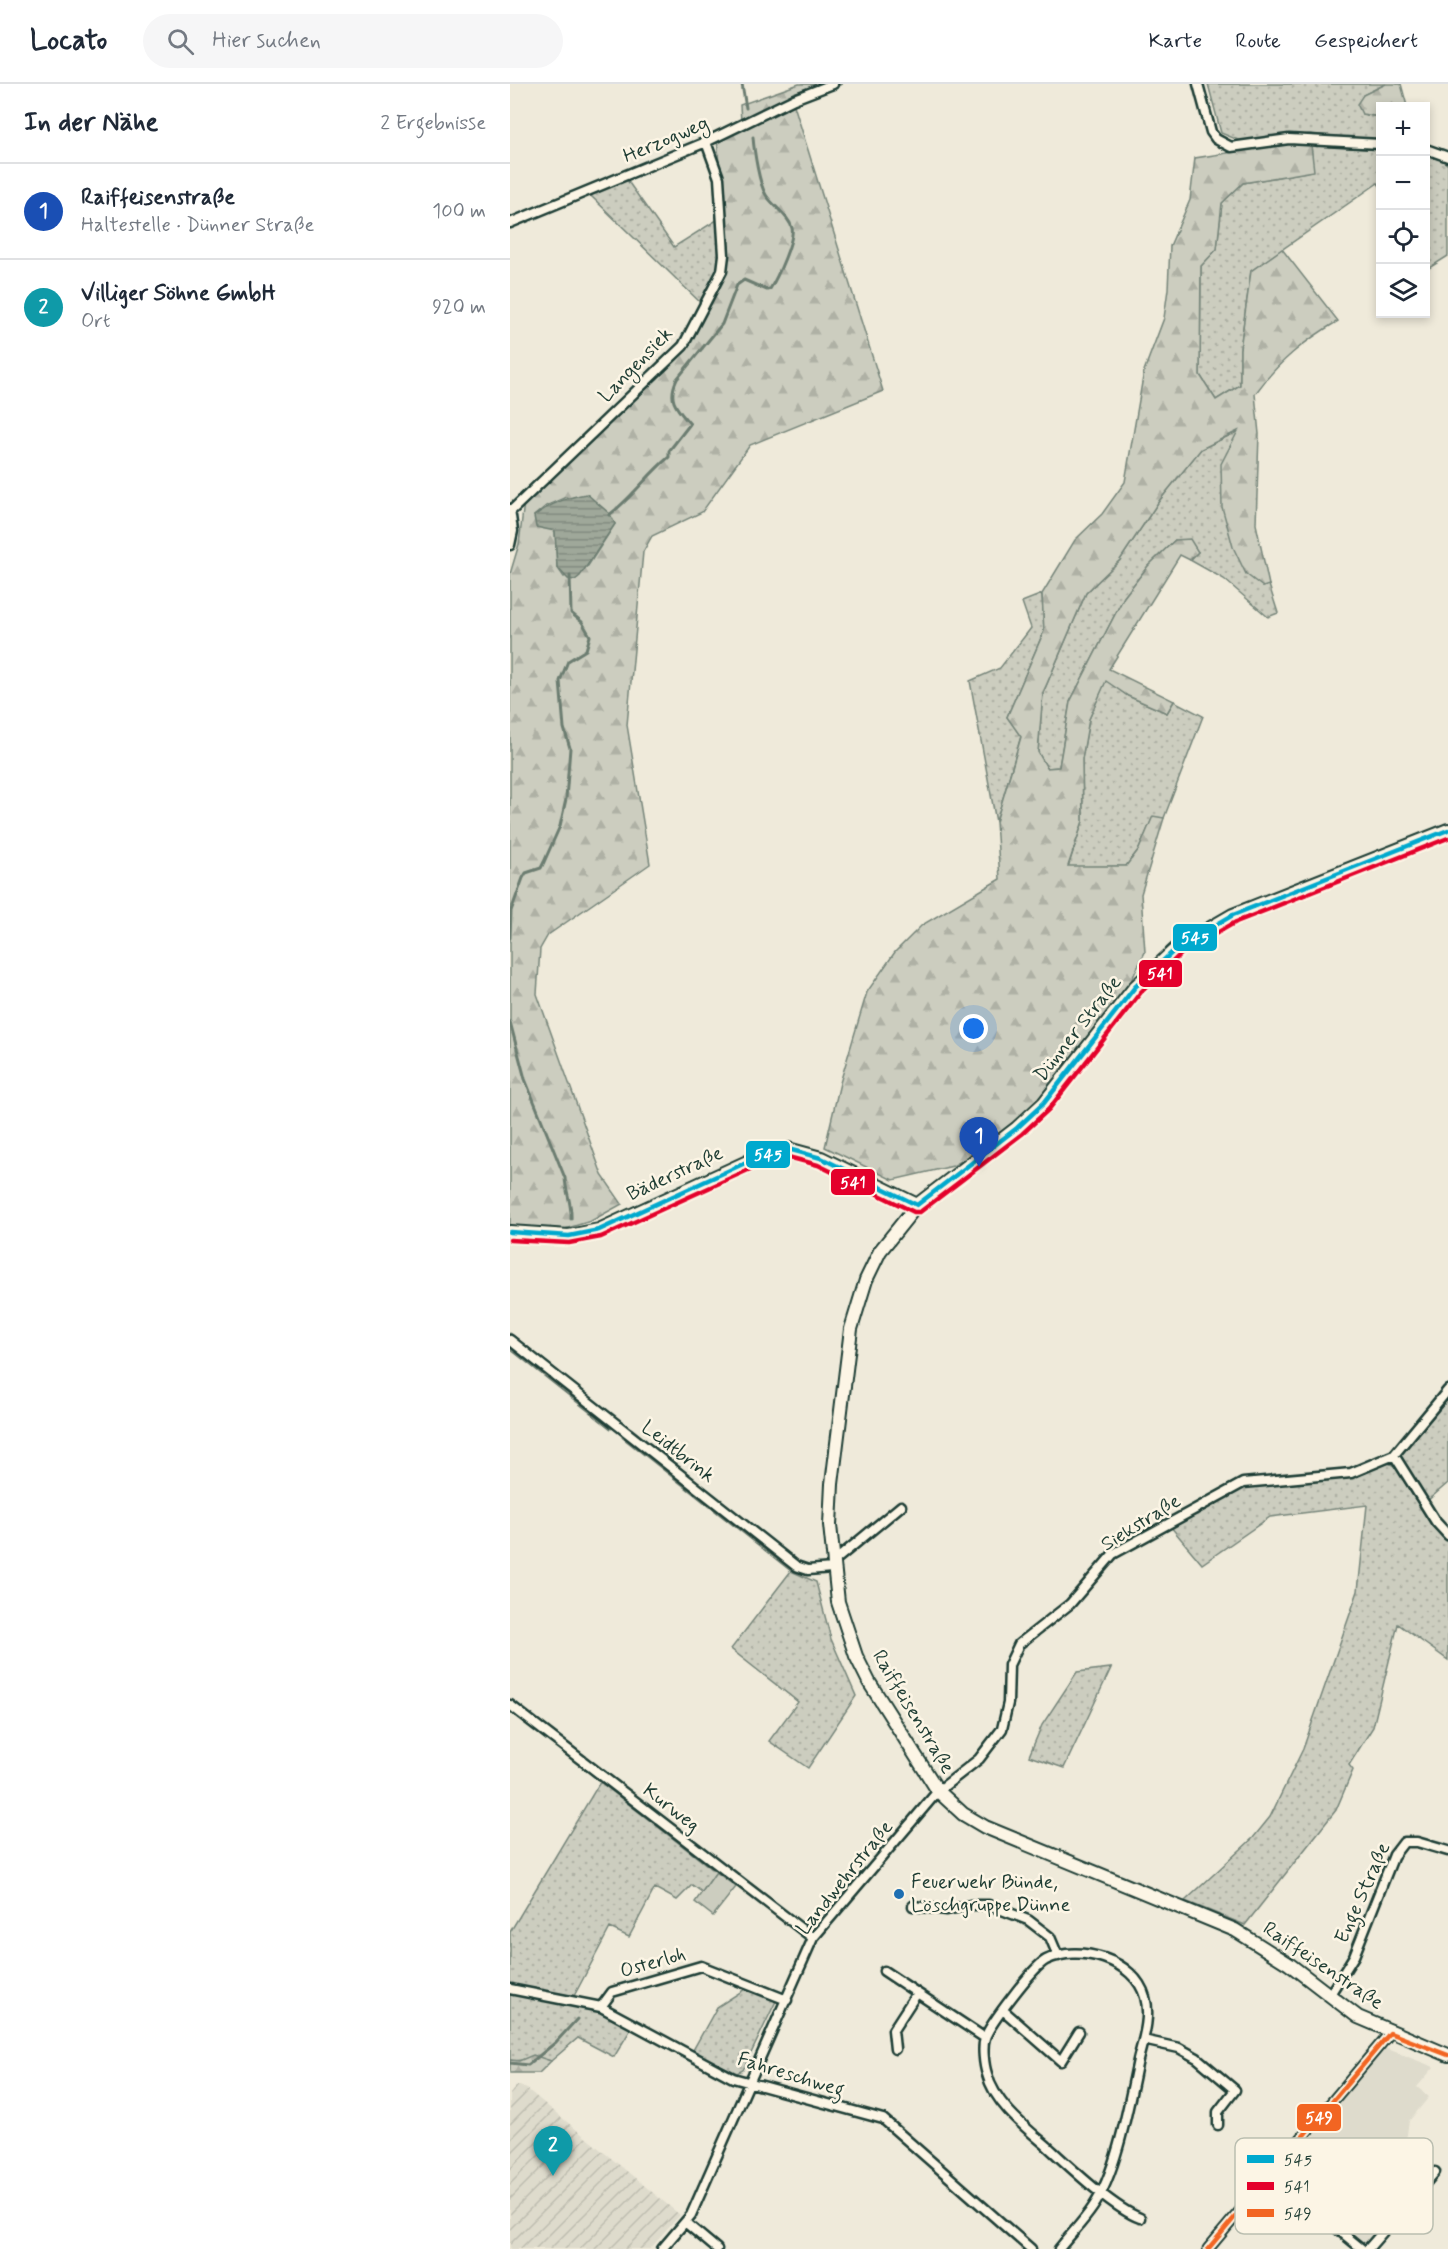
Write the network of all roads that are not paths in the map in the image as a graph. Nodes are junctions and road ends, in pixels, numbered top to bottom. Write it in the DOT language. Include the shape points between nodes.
graph roads {
  1 [pos="833,84"];
  2 [pos="1198,84"];
  3 [pos="706,142"];
  4 [pos="1376,144"];
  5 [pos="1430,151"];
  6 [pos="1448,157"];
  7 [pos="510,223"];
  8 [pos="511,510"];
  9 [pos="510,545"];
  10 [pos="1448,830"];
  11 [pos="917,1205"];
  12 [pos="510,1232"];
  13 [pos="510,1340"];
  14 [pos="1448,1390"];
  15 [pos="1394,1455"];
  16 [pos="901,1506"];
  17 [pos="1448,1535"];
  18 [pos="832,1566"];
  19 [pos="510,1705"];
  20 [pos="938,1791"];
  21 [pos="1448,1851"];
  22 [pos="914,1906"];
  23 [pos="813,1938"];
  24 [pos="1058,1956"];
  25 [pos="884,1971"];
  26 [pos="510,1989"];
  27 [pos="917,1993"];
  28 [pos="1329,1996"];
  29 [pos="787,2000"];
  30 [pos="601,2007"];
  31 [pos="1004,2011"];
  32 [pos="1079,2032"];
  33 [pos="1390,2033"];
  34 [pos="985,2038"];
  35 [pos="1143,2040"];
  36 [pos="895,2049"];
  37 [pos="1448,2055"];
  38 [pos="750,2083"];
  39 [pos="1218,2125"];
  40 [pos="1302,2138"];
  41 [pos="1435,2172"];
  42 [pos="1433,2174"];
  43 [pos="1101,2191"];
  44 [pos="1140,2218"];
  45 [pos="1235,2218"];
  46 [pos="686,2223"];
  47 [pos="1344,2234"];
  48 [pos="1381,2234"];
  49 [pos="662,2249"];
  50 [pos="717,2249"];
  51 [pos="1031,2249"];
  52 [pos="1059,2249"];
  53 [pos="1209,2249"];
  54 [pos="1362,2249"];
  55 [pos="1368,2249"];
  1 -- 3 [label="street, Herzogweg"];
  2 -- 4 [label="street" via="1211,132 1231,147 1289,139"];
  3 -- 7 [label="street, Herzogweg"];
  3 -- 8 [label="street, Langensiek" via="719,178 724,255 722,271 683,346"];
  5 -- 6 [label="street"];
  8 -- 9 [label="street, Langensiek"];
  10 -- 11 [label="street, Dünner Straße" via="1233,915 1178,947 1135,987 1044,1103"];
  11 -- 12 [label="street, Bäderstraße" via="821,1158 788,1149 756,1158 591,1233 568,1236"];
  11 -- 18 [label="street, Raiffeisenstraße" via="880,1251 854,1320 832,1484"];
  13 -- 18 [label="street, Leidtbrink" via="796,1566 808,1570"];
  14 -- 15 [label="street, Siekstraße"];
  15 -- 17 [label="street"];
  15 -- 20 [label="street, Siekstraße" via="1351,1473 1244,1483 1113,1554 1070,1604 1018,1644 1009,1665 1008,1703 1002,1728 979,1759"];
  16 -- 18 [label="street"];
  18 -- 20 [label="street, Raiffeisenstraße" via="838,1602 868,1682"];
  19 -- 23 [label="street, Kurweg"];
  20 -- 23 [label="street, Landwehrstraße"];
  20 -- 28 [label="street, Raiffeisenstraße" via="963,1814 986,1827 1234,1930 1289,1964"];
  21 -- 28 [label="street, Enge Straße" via="1404,1842 1394,1855 1354,1956"];
  22 -- 24 [label="street" via="947,1910 989,1905 1028,1920 1050,1937"];
  23 -- 29 [label="street, Landwehrstraße"];
  24 -- 31 [label="street" via="1035,1968"];
  24 -- 35 [label="street" via="1088,1954 1125,1969 1145,1997"];
  25 -- 27 [label="street"];
  26 -- 30 [label="street, Fahreschweg"];
  27 -- 34 [label="street"];
  27 -- 36 [label="street" via="894,2030"];
  28 -- 33 [label="street, Raiffeisenstraße"];
  29 -- 30 [label="street, Osterloh" via="701,1966 612,1992"];
  29 -- 38 [label="street, Landwehrstraße"];
  30 -- 38 [label="street, Fahreschweg" via="733,2078"];
  31 -- 32 [label="street" via="1061,2061"];
  31 -- 34 [label="street"];
  33 -- 37 [label="street, Raiffeisenstraße"];
  33 -- 40 [label="street"];
  34 -- 43 [label="street" via="987,2075 999,2097 1026,2128"];
  35 -- 39 [label="street" via="1179,2048 1235,2090 1218,2112"];
  35 -- 43 [label="street"];
  38 -- 46 [label="street, Landwehrstraße"];
  38 -- 51 [label="street, Fahreschweg" via="883,2119"];
  41 -- 42 [label="street"];
  43 -- 44 [label="street" via="1126,2212"];
  43 -- 52 [label="street" via="1094,2206"];
  45 -- 53 [label="street"];
  46 -- 49 [label="street, Landwehrstraße"];
  46 -- 50 [label="street"];
  47 -- 54 [label="street"];
  48 -- 55 [label="street"];
}
